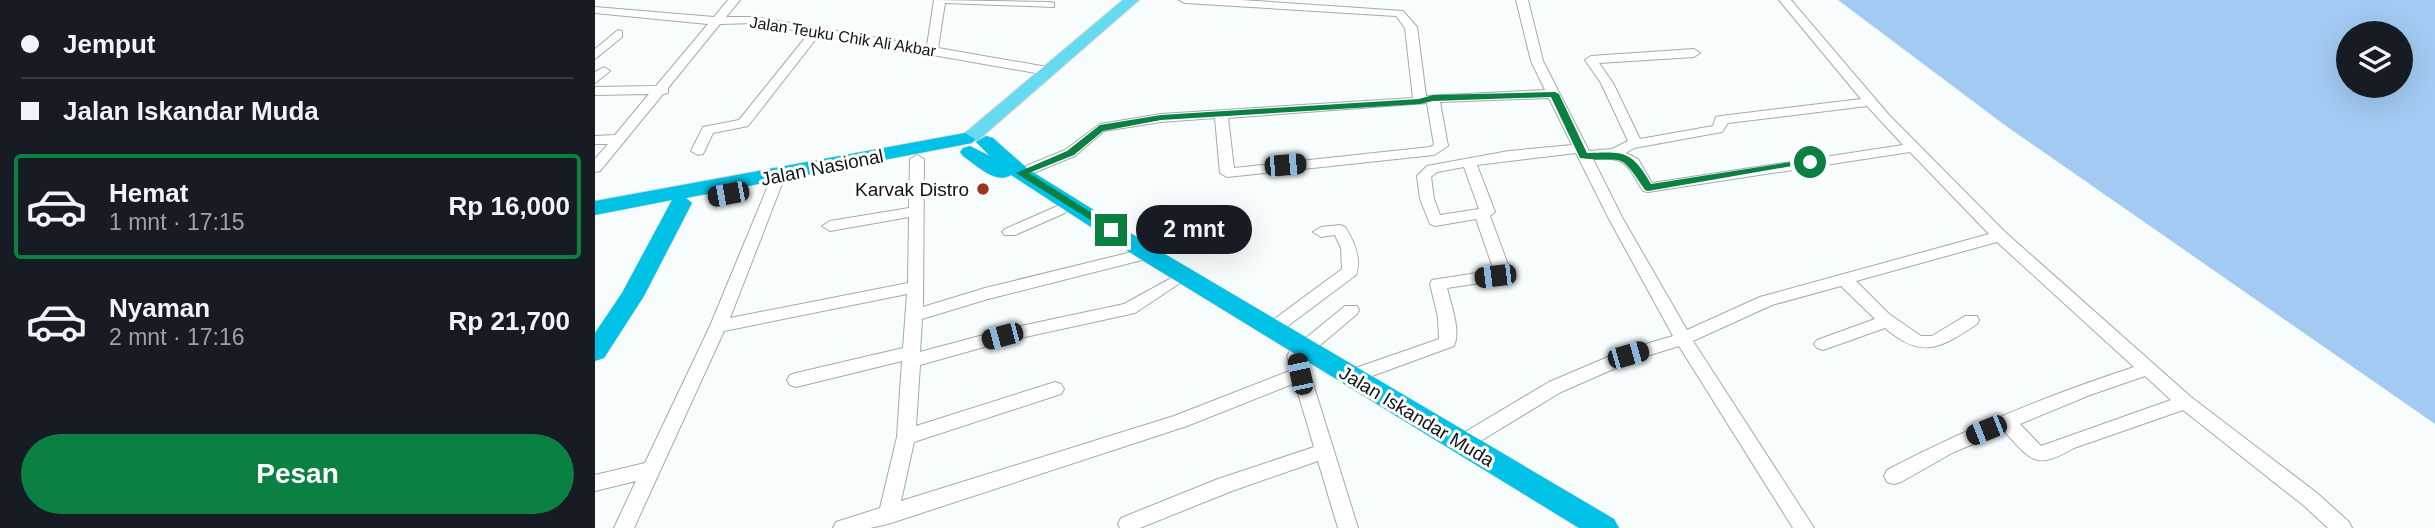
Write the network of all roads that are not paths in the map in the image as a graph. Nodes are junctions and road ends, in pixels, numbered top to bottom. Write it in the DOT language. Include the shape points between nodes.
graph roads {
  1 [pos="600,0"];
  2 [pos="734,0"];
  3 [pos="943,0"];
  4 [pos="1132,0"];
  5 [pos="1139,0"];
  6 [pos="1185,0"];
  7 [pos="1407,0"];
  8 [pos="1522,0"];
  9 [pos="1784,0"];
  10 [pos="595,3"];
  11 [pos="1050,5"];
  12 [pos="595,10"];
  13 [pos="1395,11"];
  14 [pos="717,21"];
  15 [pos="817,30"];
  16 [pos="618,34"];
  17 [pos="932,50"];
  18 [pos="1694,53"];
  19 [pos="595,55"];
  20 [pos="1047,71"];
  21 [pos="663,90"];
  22 [pos="595,91"];
  23 [pos="1555,94"];
  24 [pos="1426,100"];
  25 [pos="1870,102"];
  26 [pos="1221,116"];
  27 [pos="618,139"];
  28 [pos="595,141"];
  29 [pos="973,143"];
  30 [pos="1633,144"];
  31 [pos="1912,148"];
  32 [pos="698,151"];
  33 [pos="1424,151"];
  34 [pos="1582,152"];
  35 [pos="1615,153"];
  36 [pos="917,159"];
  37 [pos="1469,162"];
  38 [pos="595,168"];
  39 [pos="1432,169"];
  40 [pos="1021,173"];
  41 [pos="775,184"];
  42 [pos="681,203"];
  43 [pos="1060,210"];
  44 [pos="598,211"];
  45 [pos="918,212"];
  46 [pos="1482,215"];
  47 [pos="830,226"];
  48 [pos="1010,232"];
  49 [pos="1321,232"];
  50 [pos="2000,236"];
  51 [pos="1136,256"];
  52 [pos="1845,280"];
  53 [pos="1175,281"];
  54 [pos="916,287"];
  55 [pos="1351,310"];
  56 [pos="914,316"];
  57 [pos="1972,320"];
  58 [pos="1885,321"];
  59 [pos="718,326"];
  60 [pos="1271,330"];
  61 [pos="1683,339"];
  62 [pos="1823,344"];
  63 [pos="595,352"];
  64 [pos="911,357"];
  65 [pos="1300,360"];
  66 [pos="2147,369"];
  67 [pos="1353,376"];
  68 [pos="796,380"];
  69 [pos="1055,389"];
  70 [pos="2185,402"];
  71 [pos="2006,422"];
  72 [pos="906,438"];
  73 [pos="1462,443"];
  74 [pos="1323,452"];
  75 [pos="649,470"];
  76 [pos="1894,475"];
  77 [pos="595,482"];
  78 [pos="894,519"];
  79 [pos="1128,524"];
  80 [pos="624,528"];
  81 [pos="843,528"];
  82 [pos="1348,528"];
  83 [pos="1581,528"];
  84 [pos="1604,528"];
  85 [pos="1804,528"];
  86 [pos="2342,528"];
  1 -- 10 [label="street"];
  2 -- 14 [label="street"];
  3 -- 11 [label="street"];
  3 -- 17 [label="street"];
  4 -- 20 [label="main road"];
  5 -- 29 [label="main road"];
  6 -- 13 [label="street"];
  7 -- 13 [label="street"];
  8 -- 23 [label="street" via="1537,61"];
  9 -- 25 [label="street"];
  12 -- 14 [label="street, Jalan Teuku Chik Ali Akbar"];
  13 -- 24 [label="street" via="1411,27"];
  14 -- 15 [label="street, Jalan Teuku Chik Ali Akbar" via="755,20"];
  14 -- 21 [label="street"];
  15 -- 17 [label="street, Jalan Teuku Chik Ali Akbar"];
  15 -- 32 [label="street" via="743,123 709,129"];
  16 -- 19 [label="street"];
  17 -- 20 [label="street, Jalan Teuku Chik Ali Akbar"];
  18 -- 30 [label="street" via="1591,60 1607,83"];
  20 -- 29 [label="main road"];
  21 -- 22 [label="street"];
  21 -- 27 [label="street"];
  23 -- 24 [label="street"];
  23 -- 34 [label="street"];
  24 -- 26 [label="street"];
  24 -- 33 [label="street" via="1441,146"];
  25 -- 30 [label="street" via="1721,120 1717,129"];
  25 -- 31 [label="street"];
  26 -- 33 [label="street" via="1227,173"];
  26 -- 40 [label="street" via="1161,118 1100,128 1070,153"];
  27 -- 28 [label="street"];
  27 -- 38 [label="street"];
  29 -- 36 [label="highway, Jalan Nasional"];
  29 -- 40 [label="highway, Jalan Iskandar Muda"];
  29 -- 43 [label="highway, Jalan Iskandar Muda"];
  29 -- 44 [label="highway, Jalan Nasional"];
  30 -- 35 [label="street"];
  31 -- 35 [label="street" via="1648,188 1633,162"];
  31 -- 50 [label="street"];
  33 -- 39 [label="street"];
  34 -- 35 [label="street"];
  34 -- 37 [label="street"];
  34 -- 61 [label="street"];
  36 -- 41 [label="highway, Jalan Nasional"];
  36 -- 45 [label="street"];
  37 -- 39 [label="street"];
  37 -- 46 [label="street" via="1488,212"];
  39 -- 46 [label="street" via="1425,176 1435,221"];
  40 -- 60 [label="highway, Jalan Iskandar Muda"];
  41 -- 42 [label="highway, Jalan Nasional"];
  41 -- 59 [label="street"];
  42 -- 44 [label="highway, Jalan Nasional"];
  42 -- 63 [label="highway" via="632,296"];
  43 -- 48 [label="street"];
  43 -- 51 [label="highway, Jalan Iskandar Muda"];
  45 -- 47 [label="street"];
  45 -- 54 [label="street"];
  46 -- 67 [label="street" via="1502,271 1495,276 1438,284 1448,342"];
  49 -- 60 [label="street" via="1340,230 1349,248 1350,271"];
  50 -- 52 [label="street"];
  50 -- 66 [label="street"];
  51 -- 53 [label="highway, Jalan Iskandar Muda"];
  51 -- 56 [label="street"];
  52 -- 58 [label="street"];
  52 -- 61 [label="street" via="1766,300"];
  53 -- 64 [label="street" via="1129,309"];
  53 -- 65 [label="highway, Jalan Iskandar Muda"];
  54 -- 56 [label="street"];
  54 -- 59 [label="street"];
  55 -- 65 [label="street"];
  56 -- 64 [label="street"];
  57 -- 58 [label="street" via="1926,343"];
  58 -- 62 [label="street"];
  59 -- 75 [label="street"];
  60 -- 65 [label="highway, Jalan Iskandar Muda"];
  61 -- 73 [label="street" via="1628,355 1555,387"];
  61 -- 85 [label="street"];
  64 -- 68 [label="street"];
  64 -- 72 [label="street"];
  65 -- 67 [label="highway, Jalan Iskandar Muda"];
  65 -- 74 [label="street"];
  65 -- 78 [label="street" via="1180,421"];
  65 -- 83 [label="highway, Jalan Iskandar Muda"];
  66 -- 70 [label="street"];
  66 -- 71 [label="street"];
  67 -- 73 [label="highway, Jalan Iskandar Muda"];
  69 -- 72 [label="street"];
  70 -- 71 [label="street" via="2037,454"];
  70 -- 86 [label="street"];
  71 -- 76 [label="street" via="1923,457"];
  72 -- 78 [label="street"];
  73 -- 84 [label="highway, Jalan Iskandar Muda"];
  74 -- 79 [label="street"];
  74 -- 82 [label="street"];
  75 -- 77 [label="street"];
  75 -- 80 [label="street"];
  78 -- 81 [label="street"];
}
